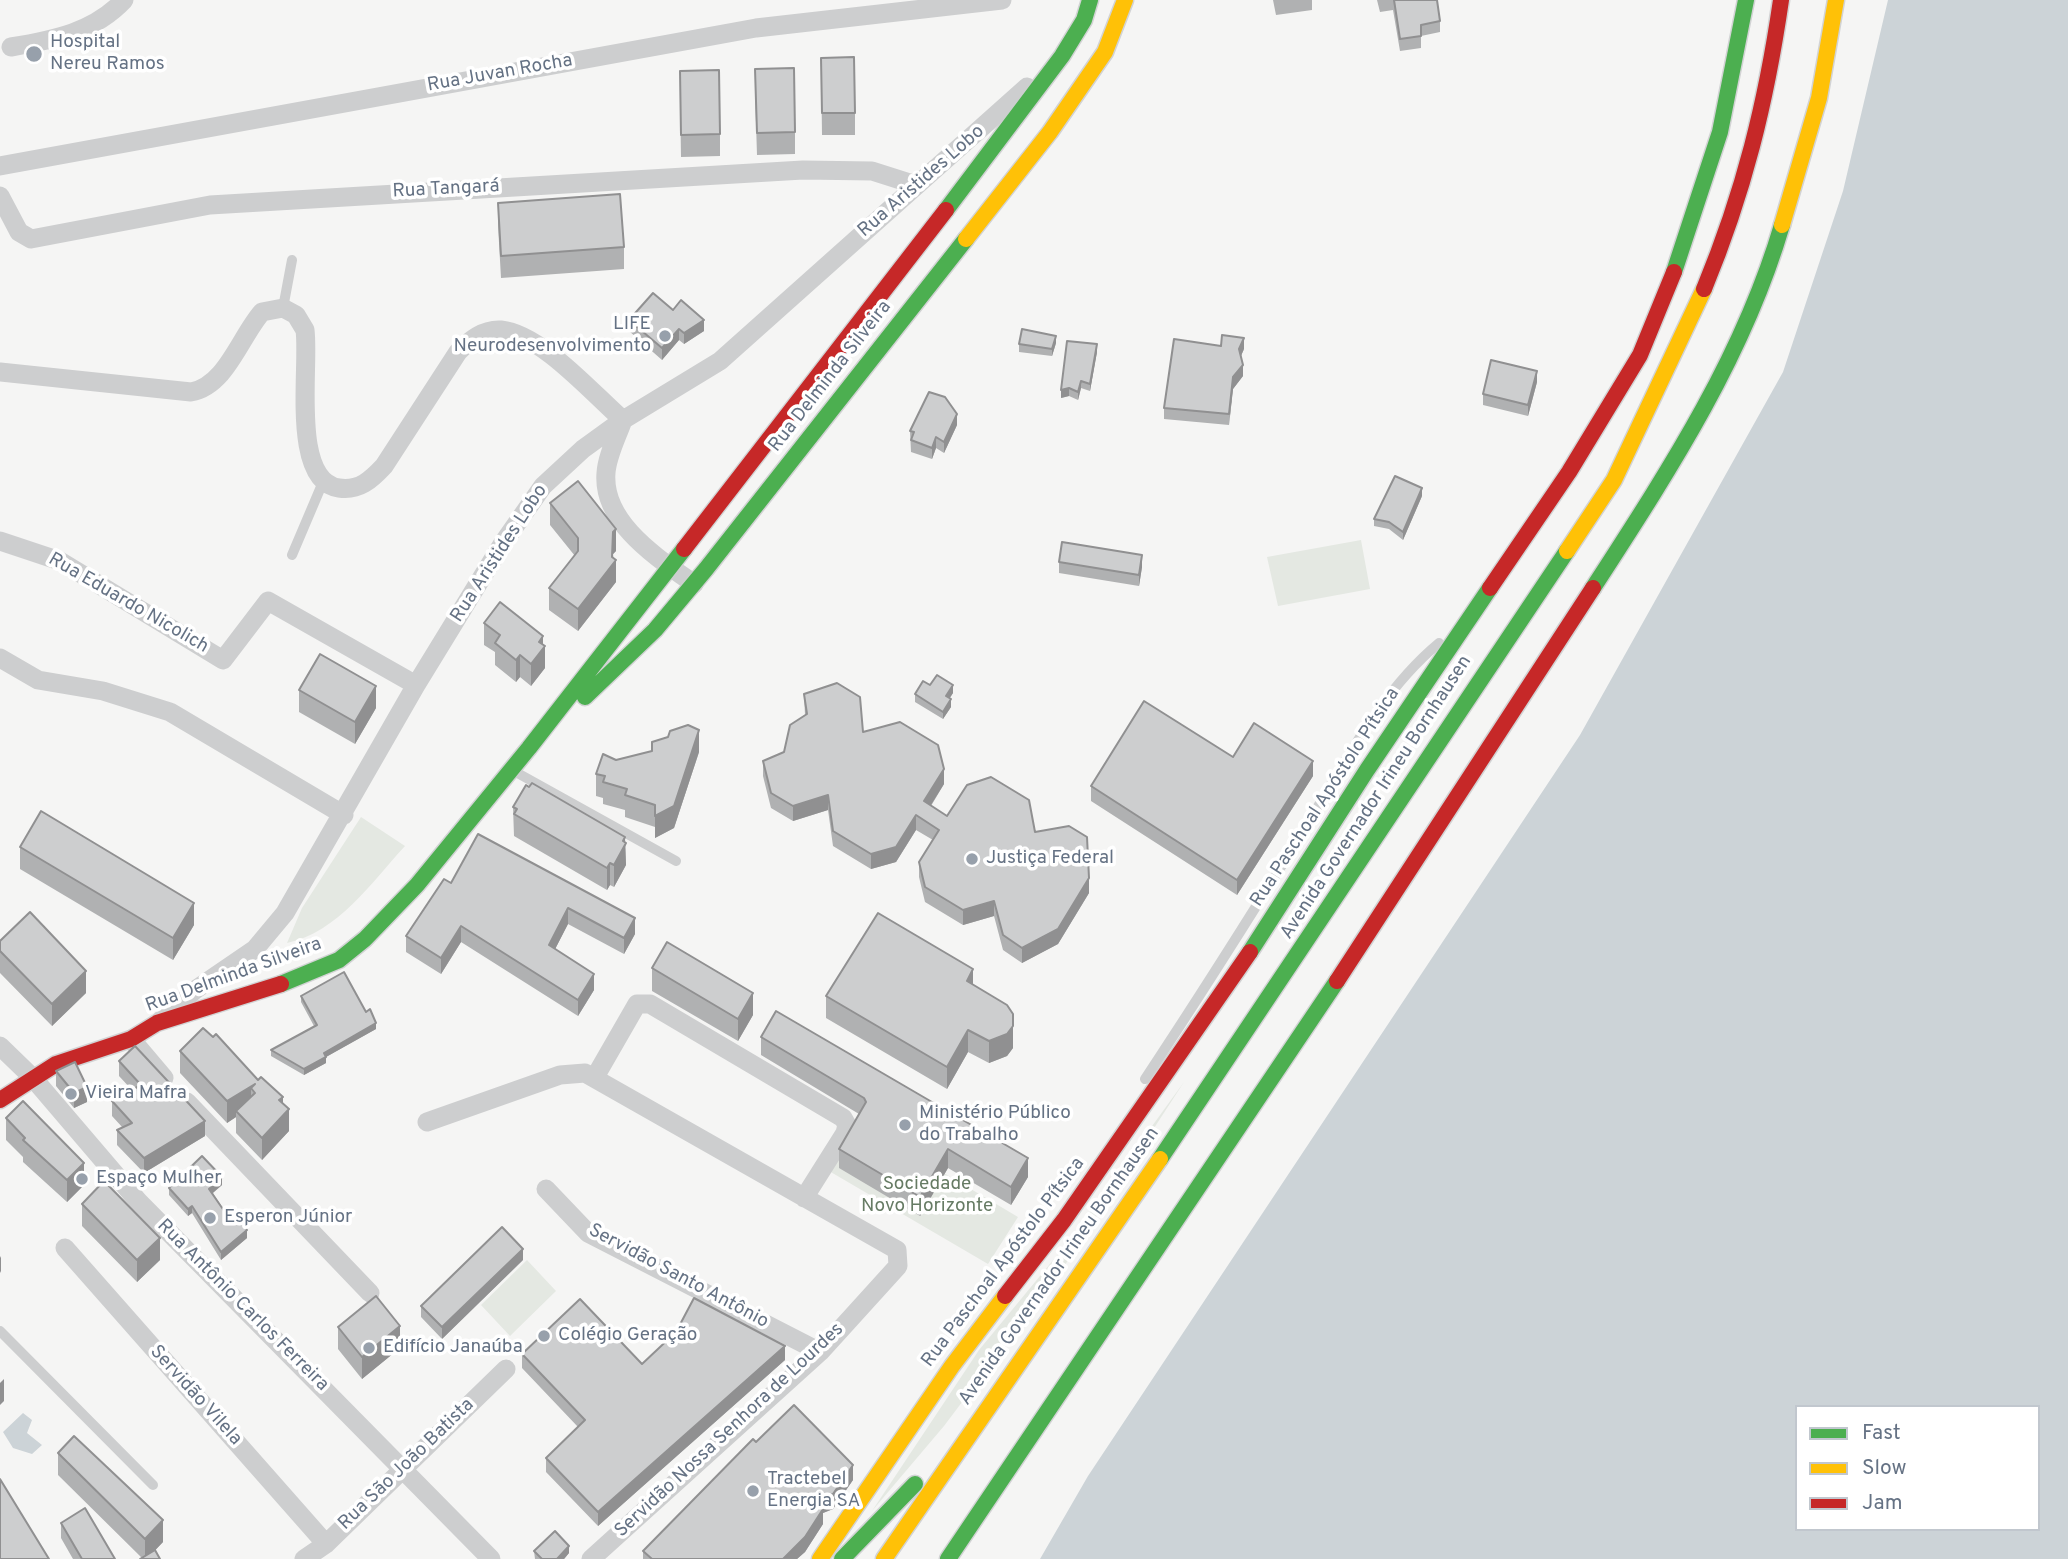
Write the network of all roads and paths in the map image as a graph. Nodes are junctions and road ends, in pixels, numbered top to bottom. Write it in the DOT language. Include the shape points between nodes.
graph roads {
  1 [pos="124,0"];
  2 [pos="1002,0"];
  3 [pos="1090,0"];
  4 [pos="1125,0"];
  5 [pos="1746,0"];
  6 [pos="1781,0"];
  7 [pos="1836,0"];
  8 [pos="11,47"];
  9 [pos="1062,56"];
  10 [pos="0,166"];
  11 [pos="916,184"];
  12 [pos="0,196"];
  13 [pos="292,260"];
  14 [pos="283,308"];
  15 [pos="0,372"];
  16 [pos="623,420"];
  17 [pos="323,482"];
  18 [pos="0,541"];
  19 [pos="292,555"];
  20 [pos="670,566"];
  21 [pos="694,584"];
  22 [pos="1472,616"];
  23 [pos="0,658"];
  24 [pos="416,685"];
  25 [pos="529,748"];
  26 [pos="511,769"];
  27 [pos="344,815"];
  28 [pos="676,861"];
  29 [pos="158,1023"];
  30 [pos="131,1039"];
  31 [pos="0,1046"];
  32 [pos="595,1077"];
  33 [pos="33,1079"];
  34 [pos="1140,1086"];
  35 [pos="0,1100"];
  36 [pos="427,1122"];
  37 [pos="1085,1168"];
  38 [pos="546,1189"];
  39 [pos="804,1198"];
  40 [pos="1064,1220"];
  41 [pos="65,1248"];
  42 [pos="370,1293"];
  43 [pos="0,1331"];
  44 [pos="820,1352"];
  45 [pos="506,1368"];
  46 [pos="986,1411"];
  47 [pos="403,1469"];
  48 [pos="153,1485"];
  49 [pos="326,1544"];
  50 [pos="304,1559"];
  51 [pos="491,1559"];
  52 [pos="591,1559"];
  53 [pos="820,1559"];
  54 [pos="842,1559"];
  55 [pos="884,1559"];
  56 [pos="948,1559"];
  1 -- 8 [label="street" via="110,15 62,39"];
  2 -- 10 [label="street, Rua Juvan Rocha" via="756,28"];
  3 -- 9 [label="main road, Rua Delminda Silveira" via="1084,20"];
  4 -- 21 [label="main road, Rua Delminda Silveira" via="1105,52 1050,132"];
  5 -- 22 [label="main road, Rua Paschoal Apóstolo Pítsica" via="1720,132 1679,259 1640,355 1569,472"];
  6 -- 46 [label="main road, Avenida Governador Irineu Bornhausen" via="1767,93 1720,251 1685,335 1614,480 1247,1033"];
  7 -- 56 [label="main road" via="1819,98 1770,265 1734,352 1675,461 1383,912"];
  9 -- 11 [label="street, Rua Aristides Lobo"];
  9 -- 20 [label="main road, Rua Delminda Silveira"];
  11 -- 12 [label="street, Rua Tangará" via="872,171 803,170 297,199 210,205 31,239 19,232"];
  11 -- 16 [label="street, Rua Aristides Lobo" via="720,361"];
  13 -- 14 [label="lane"];
  14 -- 15 [label="street" via="262,312 205,389 191,392"];
  14 -- 17 [label="street" via="296,315 305,330 306,441 310,461"];
  16 -- 17 [label="street" via="539,346 500,330 485,332 458,352 370,481 353,489"];
  16 -- 20 [label="street" via="606,470 606,495 621,522"];
  16 -- 24 [label="street, Rua Aristides Lobo" via="563,465 536,495"];
  17 -- 19 [label="lane"];
  18 -- 24 [label="street, Rua Eduardo Nicolich" via="60,561 223,660 268,601"];
  20 -- 21 [label="street"];
  20 -- 25 [label="main road, Rua Delminda Silveira"];
  21 -- 25 [label="main road, Rua Delminda Silveira" via="634,651"];
  22 -- 34 [label="lane" via="1418,661 1385,699"];
  22 -- 40 [label="main road, Rua Paschoal Apóstolo Pítsica" via="1241,966"];
  23 -- 27 [label="street" via="38,680 103,691 170,712"];
  24 -- 27 [label="street, Rua Aristides Lobo"];
  25 -- 26 [label="main road, Rua Delminda Silveira"];
  26 -- 28 [label="lane"];
  26 -- 29 [label="main road, Rua Delminda Silveira" via="418,885 339,960 255,994"];
  27 -- 29 [label="street, Rua Aristides Lobo" via="285,913 255,949 195,990"];
  29 -- 30 [label="main road, Rua Delminda Silveira"];
  30 -- 33 [label="main road, Rua Delminda Silveira" via="57,1064"];
  30 -- 42 [label="street"];
  31 -- 33 [label="street, Rua Antônio Carlos Ferreira"];
  32 -- 36 [label="street, Servidão Nossa Senhora de Lourdes" via="574,1072 560,1075"];
  32 -- 39 [label="street, Servidão Nossa Senhora de Lourdes"];
  32 -- 39 [label="street" via="637,1004 650,1004 843,1118 845,1133"];
  33 -- 35 [label="main road, Rua Delminda Silveira"];
  33 -- 47 [label="street, Rua Antônio Carlos Ferreira" via="138,1201"];
  37 -- 40 [label="lane" via="1071,1193"];
  38 -- 44 [label="street, Servidão Santo Antônio" via="588,1233"];
  39 -- 44 [label="street, Servidão Nossa Senhora de Lourdes" via="897,1250 899,1258 898,1266"];
  40 -- 53 [label="main road, Rua Paschoal Apóstolo Pítsica" via="952,1366"];
  41 -- 49 [label="street, Servidão Vilela"];
  43 -- 48 [label="lane"];
  44 -- 52 [label="street, Servidão Nossa Senhora de Lourdes"];
  45 -- 47 [label="street, Rua São João Batista"];
  46 -- 54 [label="main road"];
  46 -- 55 [label="main road, Avenida Governador Irineu Bornhausen"];
  47 -- 49 [label="street, Rua São João Batista"];
  47 -- 51 [label="street, Rua Antônio Carlos Ferreira"];
  49 -- 50 [label="street, Rua São João Batista"];
}
